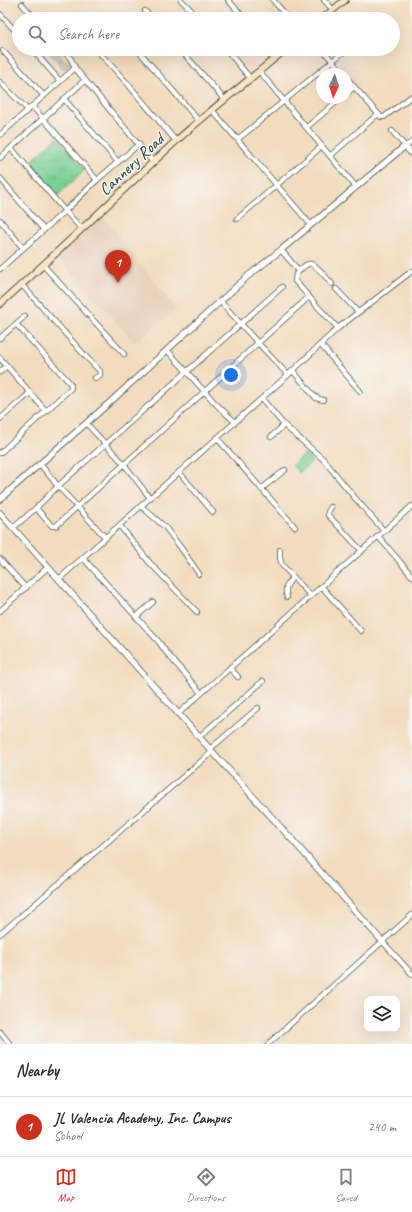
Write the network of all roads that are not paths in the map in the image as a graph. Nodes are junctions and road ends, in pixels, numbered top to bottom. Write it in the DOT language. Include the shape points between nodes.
graph roads {
  1 [pos="181,0"];
  2 [pos="228,0"];
  3 [pos="273,0"];
  4 [pos="324,0"];
  5 [pos="345,0"];
  6 [pos="22,4"];
  7 [pos="333,10"];
  8 [pos="29,12"];
  9 [pos="193,12"];
  10 [pos="239,12"];
  11 [pos="283,12"];
  12 [pos="331,12"];
  13 [pos="0,14"];
  14 [pos="12,27"];
  15 [pos="3,51"];
  16 [pos="38,56"];
  17 [pos="68,56"];
  18 [pos="102,56"];
  19 [pos="142,56"];
  20 [pos="186,56"];
  21 [pos="232,56"];
  22 [pos="328,56"];
  23 [pos="339,56"];
  24 [pos="277,57"];
  25 [pos="333,61"];
  26 [pos="75,68"];
  27 [pos="339,68"];
  28 [pos="259,71"];
  29 [pos="250,78"];
  30 [pos="85,80"];
  31 [pos="60,81"];
  32 [pos="0,82"];
  33 [pos="352,84"];
  34 [pos="354,87"];
  35 [pos="44,96"];
  36 [pos="412,96"];
  37 [pos="64,99"];
  38 [pos="224,100"];
  39 [pos="284,101"];
  40 [pos="334,104"];
  41 [pos="32,106"];
  42 [pos="28,110"];
  43 [pos="212,110"];
  44 [pos="378,114"];
  45 [pos="43,118"];
  46 [pos="199,121"];
  47 [pos="307,127"];
  48 [pos="392,130"];
  49 [pos="0,135"];
  50 [pos="238,139"];
  51 [pos="176,141"];
  52 [pos="412,142"];
  53 [pos="139,144"];
  54 [pos="322,146"];
  55 [pos="405,146"];
  56 [pos="11,148"];
  57 [pos="412,154"];
  58 [pos="330,156"];
  59 [pos="0,158"];
  60 [pos="118,162"];
  61 [pos="154,162"];
  62 [pos="0,178"];
  63 [pos="97,180"];
  64 [pos="276,184"];
  65 [pos="356,187"];
  66 [pos="65,211"];
  67 [pos="237,219"];
  68 [pos="0,220"];
  69 [pos="311,225"];
  70 [pos="82,229"];
  71 [pos="44,230"];
  72 [pos="24,248"];
  73 [pos="281,250"];
  74 [pos="44,265"];
  75 [pos="1,266"];
  76 [pos="299,271"];
  77 [pos="412,271"];
  78 [pos="332,284"];
  79 [pos="22,285"];
  80 [pos="282,286"];
  81 [pos="336,289"];
  82 [pos="309,297"];
  83 [pos="220,301"];
  84 [pos="0,304"];
  85 [pos="358,312"];
  86 [pos="25,316"];
  87 [pos="240,323"];
  88 [pos="16,324"];
  89 [pos="338,328"];
  90 [pos="0,338"];
  91 [pos="258,343"];
  92 [pos="321,345"];
  93 [pos="167,350"];
  94 [pos="124,354"];
  95 [pos="0,358"];
  96 [pos="7,366"];
  97 [pos="187,371"];
  98 [pos="293,371"];
  99 [pos="0,372"];
  100 [pos="288,375"];
  101 [pos="95,378"];
  102 [pos="205,391"];
  103 [pos="360,391"];
  104 [pos="30,393"];
  105 [pos="262,399"];
  106 [pos="323,400"];
  107 [pos="46,412"];
  108 [pos="0,420"];
  109 [pos="235,422"];
  110 [pos="86,423"];
  111 [pos="284,425"];
  112 [pos="271,437"];
  113 [pos="217,438"];
  114 [pos="105,445"];
  115 [pos="0,453"];
  116 [pos="40,464"];
  117 [pos="124,464"];
  118 [pos="285,470"];
  119 [pos="179,472"];
  120 [pos="58,486"];
  121 [pos="261,489"];
  122 [pos="150,498"];
  123 [pos="0,500"];
  124 [pos="141,506"];
  125 [pos="412,506"];
  126 [pos="77,507"];
  127 [pos="331,507"];
  128 [pos="36,508"];
  129 [pos="213,512"];
  130 [pos="0,513"];
  131 [pos="120,526"];
  132 [pos="295,527"];
  133 [pos="13,528"];
  134 [pos="384,531"];
  135 [pos="378,536"];
  136 [pos="106,538"];
  137 [pos="280,550"];
  138 [pos="362,551"];
  139 [pos="83,558"];
  140 [pos="0,559"];
  141 [pos="48,567"];
  142 [pos="198,574"];
  143 [pos="412,576"];
  144 [pos="293,577"];
  145 [pos="59,579"];
  146 [pos="322,587"];
  147 [pos="26,588"];
  148 [pos="311,596"];
  149 [pos="287,597"];
  150 [pos="153,602"];
  151 [pos="0,611"];
  152 [pos="197,612"];
  153 [pos="136,617"];
  154 [pos="361,631"];
  155 [pos="230,668"];
  156 [pos="238,677"];
  157 [pos="263,681"];
  158 [pos="201,693"];
  159 [pos="258,708"];
  160 [pos="178,714"];
  161 [pos="199,737"];
  162 [pos="211,751"];
  163 [pos="412,915"];
  164 [pos="0,934"];
  165 [pos="382,941"];
  166 [pos="412,974"];
  167 [pos="0,1032"];
  168 [pos="10,1044"];
  169 [pos="268,1044"];
  1 -- 9 [label="street"];
  2 -- 10 [label="street"];
  3 -- 11 [label="street"];
  4 -- 7 [label="street"];
  5 -- 7 [label="main road"];
  6 -- 8 [label="street"];
  7 -- 12 [label="main road"];
  13 -- 14 [label="street"];
  15 -- 35 [label="street"];
  16 -- 31 [label="street"];
  17 -- 26 [label="street"];
  18 -- 51 [label="street"];
  19 -- 46 [label="street"];
  20 -- 38 [label="street"];
  21 -- 29 [label="street"];
  22 -- 25 [label="street"];
  23 -- 25 [label="street"];
  24 -- 28 [label="main road, Cannery Road"];
  25 -- 27 [label="street"];
  25 -- 39 [label="street"];
  26 -- 30 [label="street"];
  26 -- 31 [label="street"];
  28 -- 29 [label="main road, Cannery Road"];
  28 -- 39 [label="street"];
  29 -- 38 [label="main road, Cannery Road"];
  30 -- 37 [label="street"];
  30 -- 53 [label="street"];
  31 -- 35 [label="street"];
  32 -- 42 [label="street"];
  33 -- 34 [label="street"];
  34 -- 44 [label="street"];
  35 -- 41 [label="street"];
  36 -- 44 [label="street" via="384,117"];
  37 -- 45 [label="street"];
  37 -- 60 [label="street"];
  38 -- 43 [label="main road, Cannery Road"];
  39 -- 47 [label="street"];
  39 -- 50 [label="street"];
  40 -- 47 [label="street"];
  41 -- 42 [label="street"];
  41 -- 45 [label="street"];
  42 -- 49 [label="street"];
  43 -- 46 [label="main road, Cannery Road"];
  43 -- 50 [label="street"];
  44 -- 58 [label="street"];
  45 -- 56 [label="street"];
  45 -- 63 [label="street"];
  46 -- 51 [label="main road, Cannery Road"];
  47 -- 54 [label="street"];
  48 -- 55 [label="street"];
  50 -- 64 [label="street"];
  51 -- 61 [label="main road, Cannery Road"];
  52 -- 55 [label="street"];
  53 -- 60 [label="street"];
  53 -- 61 [label="street"];
  54 -- 58 [label="street"];
  54 -- 64 [label="street"];
  55 -- 57 [label="street"];
  55 -- 65 [label="street"];
  56 -- 59 [label="street"];
  56 -- 66 [label="street"];
  58 -- 65 [label="street"];
  60 -- 63 [label="street"];
  61 -- 70 [label="main road, Cannery Road"];
  62 -- 71 [label="street"];
  63 -- 66 [label="street"];
  64 -- 67 [label="street"];
  64 -- 69 [label="street"];
  65 -- 69 [label="street"];
  66 -- 70 [label="street"];
  66 -- 71 [label="street"];
  68 -- 72 [label="street"];
  69 -- 73 [label="street"];
  70 -- 74 [label="main road, Cannery Road"];
  71 -- 72 [label="street"];
  72 -- 75 [label="street"];
  73 -- 76 [label="street"];
  73 -- 83 [label="street"];
  74 -- 79 [label="main road, Cannery Road"];
  74 -- 94 [label="street"];
  76 -- 78 [label="street" via="308,264 313,264"];
  76 -- 82 [label="street" via="295,277 296,281"];
  77 -- 85 [label="street"];
  79 -- 84 [label="main road, Cannery Road"];
  79 -- 101 [label="street" via="100,371 100,375"];
  80 -- 87 [label="street"];
  81 -- 85 [label="street"];
  82 -- 89 [label="street"];
  82 -- 91 [label="street"];
  83 -- 87 [label="street"];
  83 -- 93 [label="street"];
  85 -- 89 [label="street"];
  86 -- 88 [label="street"];
  87 -- 91 [label="street"];
  87 -- 97 [label="street"];
  88 -- 90 [label="street"];
  88 -- 107 [label="street" via="71,385 70,390"];
  89 -- 92 [label="street"];
  91 -- 100 [label="street"];
  91 -- 102 [label="street"];
  92 -- 98 [label="street"];
  92 -- 103 [label="street"];
  93 -- 97 [label="street"];
  93 -- 110 [label="street"];
  95 -- 96 [label="street"];
  96 -- 99 [label="street"];
  96 -- 104 [label="street"];
  97 -- 102 [label="street"];
  97 -- 114 [label="street"];
  98 -- 100 [label="street"];
  98 -- 106 [label="street" via="316,398"];
  100 -- 105 [label="street"];
  102 -- 109 [label="street"];
  102 -- 117 [label="street"];
  104 -- 107 [label="street"];
  104 -- 108 [label="street"];
  105 -- 109 [label="street"];
  105 -- 111 [label="street"];
  107 -- 115 [label="street"];
  109 -- 113 [label="street"];
  110 -- 114 [label="street"];
  110 -- 116 [label="street"];
  111 -- 112 [label="street"];
  111 -- 134 [label="street" via="323,459"];
  113 -- 119 [label="street"];
  113 -- 121 [label="street"];
  114 -- 117 [label="street"];
  114 -- 120 [label="street"];
  116 -- 120 [label="street"];
  116 -- 123 [label="street"];
  117 -- 122 [label="street"];
  117 -- 126 [label="street"];
  118 -- 121 [label="street"];
  119 -- 122 [label="street"];
  119 -- 129 [label="street"];
  120 -- 126 [label="street"];
  120 -- 128 [label="street"];
  121 -- 132 [label="street"];
  122 -- 124 [label="street"];
  124 -- 131 [label="street"];
  124 -- 142 [label="street" via="169,532"];
  125 -- 134 [label="street"];
  126 -- 128 [label="street" via="55,526 51,525"];
  126 -- 136 [label="street"];
  127 -- 138 [label="street" via="328,515"];
  128 -- 133 [label="street"];
  130 -- 133 [label="street"];
  131 -- 136 [label="street"];
  131 -- 152 [label="street"];
  133 -- 141 [label="street"];
  134 -- 135 [label="street"];
  135 -- 138 [label="street"];
  135 -- 143 [label="street"];
  136 -- 139 [label="street"];
  137 -- 144 [label="street" via="282,565"];
  138 -- 146 [label="street"];
  139 -- 145 [label="street"];
  139 -- 153 [label="street"];
  140 -- 147 [label="street"];
  141 -- 145 [label="street"];
  141 -- 147 [label="street"];
  144 -- 148 [label="street"];
  144 -- 149 [label="street" via="287,583"];
  145 -- 160 [label="street"];
  146 -- 148 [label="street"];
  146 -- 154 [label="street"];
  147 -- 151 [label="street"];
  148 -- 155 [label="street"];
  150 -- 153 [label="street"];
  153 -- 158 [label="street"];
  155 -- 156 [label="street"];
  155 -- 158 [label="street"];
  157 -- 161 [label="street"];
  158 -- 160 [label="street"];
  159 -- 162 [label="street"];
  160 -- 161 [label="street"];
  161 -- 162 [label="street"];
  162 -- 164 [label="street"];
  162 -- 165 [label="street"];
  163 -- 165 [label="street"];
  165 -- 166 [label="street"];
  165 -- 169 [label="street"];
  167 -- 168 [label="street"];
}
